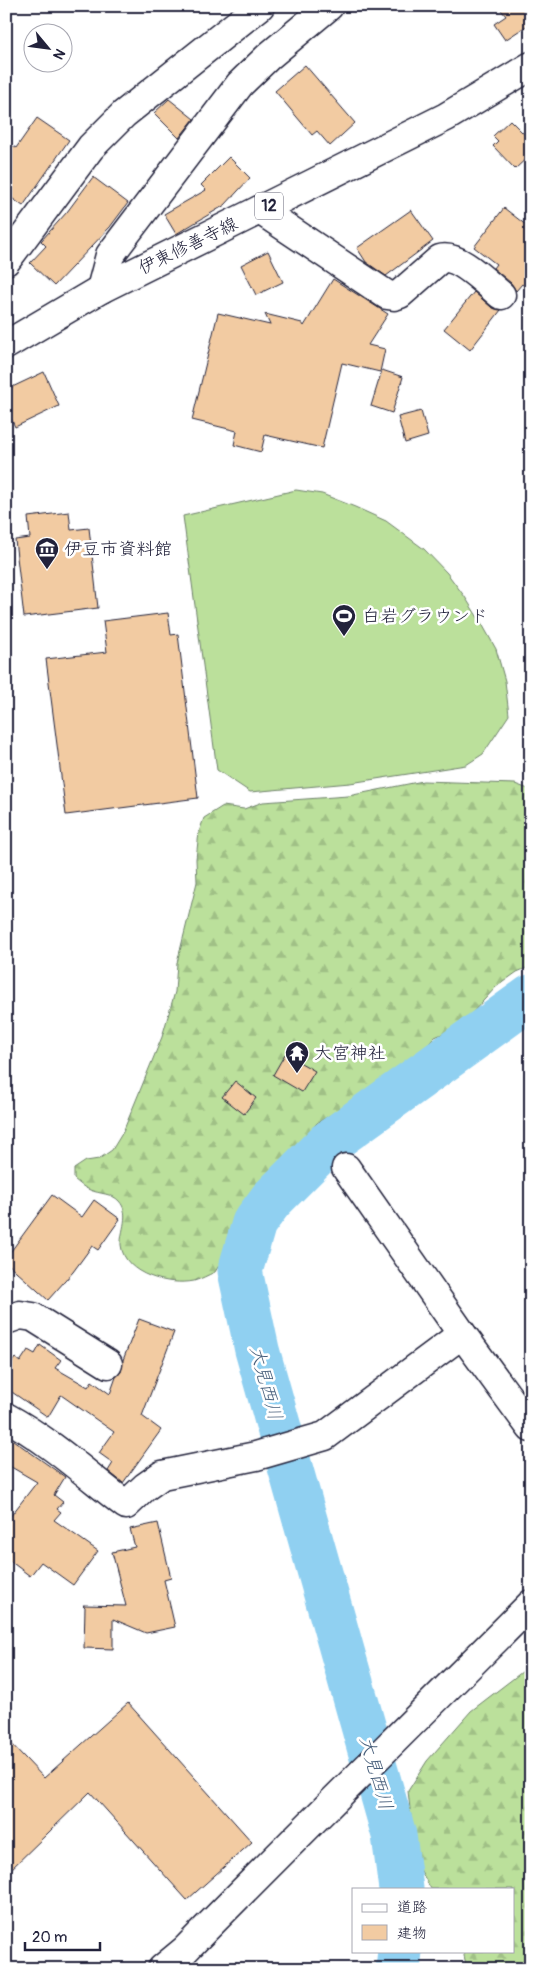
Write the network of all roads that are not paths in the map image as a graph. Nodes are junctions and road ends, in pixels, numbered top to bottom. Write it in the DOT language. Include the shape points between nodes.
graph roads {
  1 [pos="260,6"];
  2 [pos="329,6"];
  3 [pos="531,66"];
  4 [pos="260,210"];
  5 [pos="6,261"];
  6 [pos="101,289"];
  7 [pos="501,295"];
  8 [pos="6,345"];
  9 [pos="346,1168"];
  10 [pos="6,1320"];
  11 [pos="462,1334"];
  12 [pos="108,1364"];
  13 [pos="6,1417"];
  14 [pos="531,1428"];
  15 [pos="531,1604"];
  16 [pos="172,1966"];
  1 -- 5 [label="street" via="124,114 91,146"];
  2 -- 6 [label="street" via="240,84 110,255"];
  3 -- 4 [label="street, 伊東修善寺線 / 12" via="446,118"];
  4 -- 6 [label="street, 伊東修善寺線 / 12"];
  4 -- 7 [label="street" via="387,295 400,294 446,257 459,261"];
  6 -- 8 [label="street, 伊東修善寺線 / 12"];
  9 -- 11 [label="street"];
  10 -- 12 [label="street" via="20,1315 33,1316"];
  11 -- 13 [label="street" via="325,1436 256,1456 162,1475 126,1505 65,1457"];
  11 -- 14 [label="street"];
  15 -- 16 [label="street" via="325,1807"];
}
